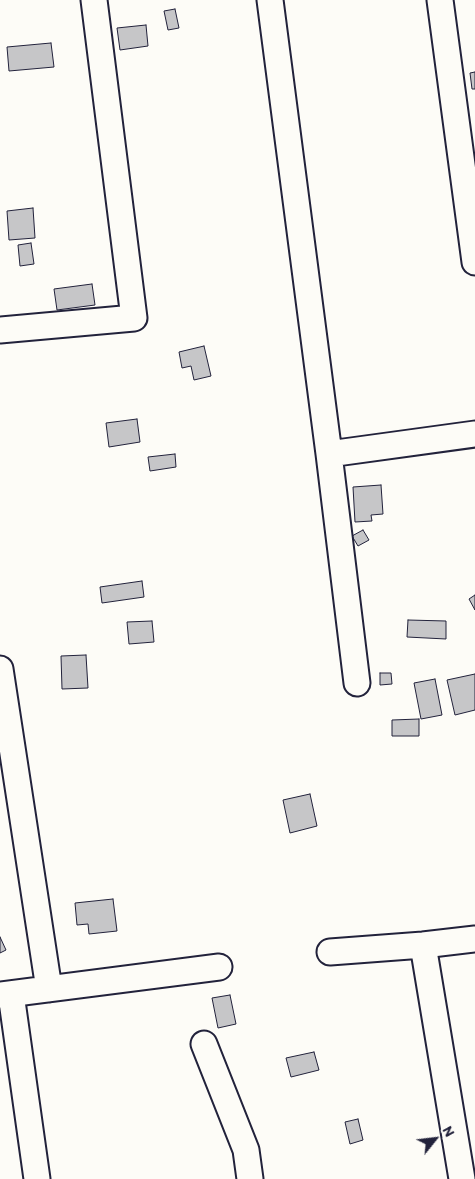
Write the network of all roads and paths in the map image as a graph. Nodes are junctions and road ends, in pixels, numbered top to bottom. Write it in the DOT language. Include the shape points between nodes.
graph roads {
  1 [pos="94,0"];
  2 [pos="270,0"];
  3 [pos="440,0"];
  4 [pos="475,262"];
  5 [pos="0,330"];
  6 [pos="475,434"];
  7 [pos="330,454"];
  8 [pos="0,669"];
  9 [pos="358,683"];
  10 [pos="475,939"];
  11 [pos="423,946"];
  12 [pos="330,952"];
  13 [pos="220,967"];
  14 [pos="49,989"];
  15 [pos="6,995"];
  16 [pos="204,1044"];
  17 [pos="37,1179"];
  18 [pos="250,1179"];
  19 [pos="462,1179"];
  1 -- 5 [label="street" via="134,318"];
  2 -- 7 [label="street"];
  3 -- 4 [label="street"];
  6 -- 7 [label="street"];
  7 -- 9 [label="street"];
  8 -- 14 [label="street"];
  10 -- 11 [label="street"];
  11 -- 12 [label="street"];
  11 -- 19 [label="street"];
  13 -- 14 [label="street"];
  14 -- 15 [label="street"];
  15 -- 17 [label="street"];
  16 -- 18 [label="street" via="246,1150"];
}
